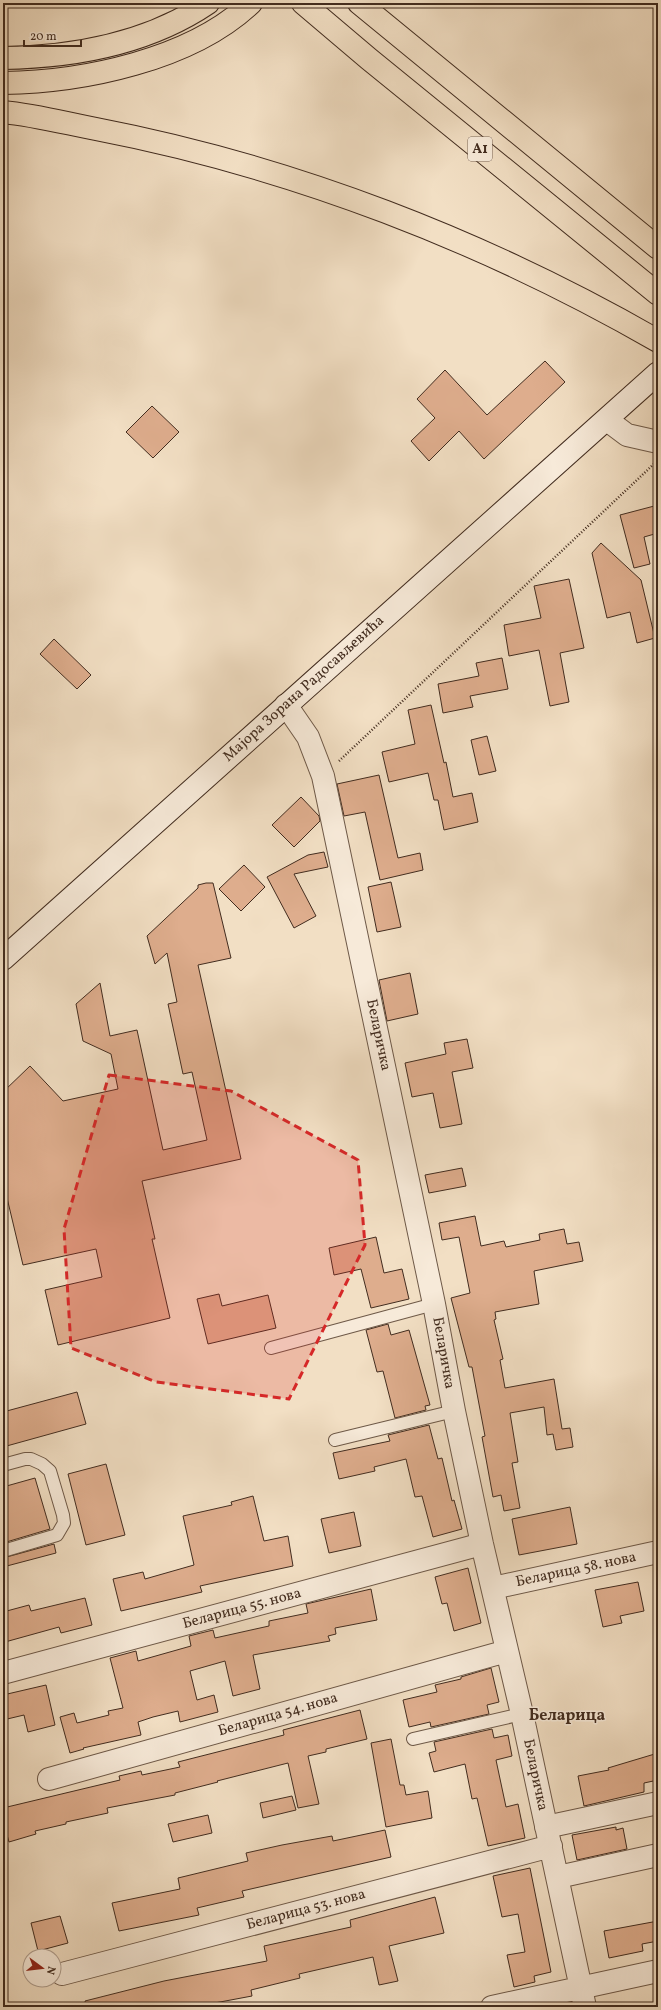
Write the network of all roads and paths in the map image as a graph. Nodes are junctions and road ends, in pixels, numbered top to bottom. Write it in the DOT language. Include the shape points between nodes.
graph roads {
  1 [pos="208,3"];
  2 [pos="251,3"];
  3 [pos="303,3"];
  4 [pos="359,3"];
  5 [pos="3,58"];
  6 [pos="3,83"];
  7 [pos="3,112"];
  8 [pos="658,248"];
  9 [pos="658,294"];
  10 [pos="658,342"];
  11 [pos="658,373"];
  12 [pos="607,420"];
  13 [pos="658,442"];
  14 [pos="658,460"];
  15 [pos="286,705"];
  16 [pos="323,776"];
  17 [pos="3,959"];
  18 [pos="434,1304"];
  19 [pos="271,1348"];
  20 [pos="454,1411"];
  21 [pos="335,1440"];
  22 [pos="3,1465"];
  23 [pos="482,1544"];
  24 [pos="3,1551"];
  25 [pos="658,1552"];
  26 [pos="493,1588"];
  27 [pos="507,1651"];
  28 [pos="3,1673"];
  29 [pos="522,1714"];
  30 [pos="413,1739"];
  31 [pos="49,1779"];
  32 [pos="658,1803"];
  33 [pos="548,1836"];
  34 [pos="658,1855"];
  35 [pos="558,1877"];
  36 [pos="658,1971"];
  37 [pos="62,1974"];
  38 [pos="584,1997"];
  39 [pos="492,2007"];
  1 -- 5 [label="highway" via="172,23 123,42 61,54"];
  2 -- 6 [label="highway" via="217,28 154,59 58,80"];
  3 -- 9 [label="highway, A1"];
  4 -- 8 [label="highway, A1"];
  7 -- 10 [label="highway" via="168,144 313,185 433,232 525,272 585,300"];
  11 -- 12 [label="street, Мајора Зорана Радосављевића"];
  12 -- 13 [label="street" via="627,435"];
  12 -- 15 [label="street, Мајора Зорана Радосављевића"];
  14 -- 16 [label="path"];
  15 -- 16 [label="street, Беларичка" via="308,737"];
  15 -- 17 [label="street, Мајора Зорана Радосављевића"];
  16 -- 18 [label="street, Беларичка"];
  18 -- 19 [label="lane"];
  18 -- 20 [label="street, Беларичка"];
  20 -- 21 [label="lane"];
  20 -- 23 [label="street, Беларичка"];
  22 -- 24 [label="lane" via="25,1459 36,1461 46,1467 52,1476 64,1523 57,1535"];
  23 -- 26 [label="street, Беларичка"];
  23 -- 28 [label="street, Беларица 55. нова"];
  25 -- 26 [label="street, Беларица 58. нова"];
  26 -- 27 [label="street, Беларичка"];
  27 -- 29 [label="street, Беларичка"];
  27 -- 31 [label="street, Беларица 54. нова"];
  29 -- 30 [label="lane"];
  29 -- 33 [label="street, Беларичка"];
  32 -- 33 [label="street, Беларица 53. нова"];
  33 -- 35 [label="street, Беларичка"];
  33 -- 37 [label="street, Беларица 53. нова"];
  34 -- 35 [label="street"];
  35 -- 38 [label="street, Беларичка"];
  36 -- 38 [label="street"];
  38 -- 39 [label="street"];
}
